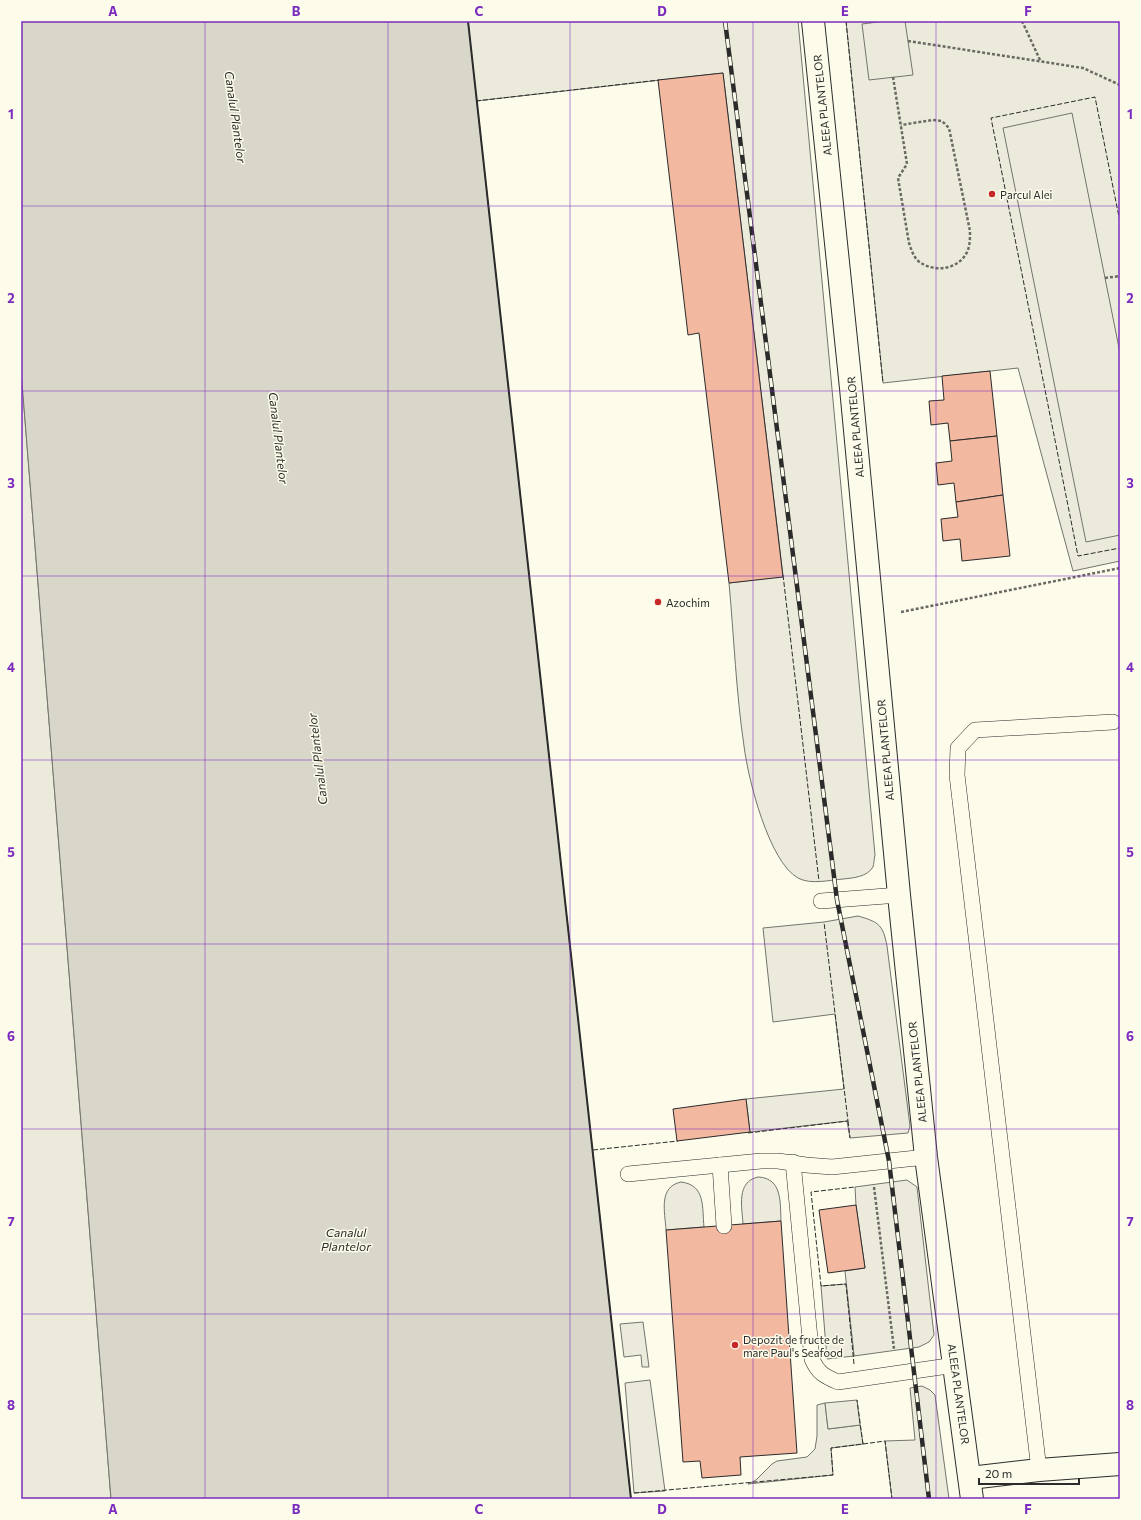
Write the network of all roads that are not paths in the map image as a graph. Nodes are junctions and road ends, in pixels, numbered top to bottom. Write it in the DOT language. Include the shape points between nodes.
graph roads {
  1 [pos="813,21"];
  2 [pos="1113,722"];
  3 [pos="899,895"];
  4 [pos="821,901"];
  5 [pos="926,1157"];
  6 [pos="793,1162"];
  7 [pos="720,1165"];
  8 [pos="628,1174"];
  9 [pos="724,1226"];
  10 [pos="955,1366"];
  11 [pos="1120,1464"];
  12 [pos="1039,1470"];
  13 [pos="970,1478"];
  14 [pos="972,1499"];
  1 -- 3 [label="main road, ALEEA PLANTELOR" via="852,388"];
  2 -- 12 [label="lane" via="975,730 958,748 957,775"];
  3 -- 4 [label="lane"];
  3 -- 5 [label="main road, ALEEA PLANTELOR"];
  5 -- 6 [label="lane" via="832,1167"];
  5 -- 10 [label="main road, ALEEA PLANTELOR"];
  6 -- 7 [label="lane" via="761,1161"];
  6 -- 10 [label="lane" via="812,1359 816,1369 838,1382"];
  7 -- 8 [label="lane"];
  7 -- 9 [label="lane"];
  10 -- 13 [label="main road, ALEEA PLANTELOR"];
  11 -- 12 [label="main road"];
  12 -- 13 [label="main road"];
  13 -- 14 [label="main road, ALEEA PLANTELOR"];
}
